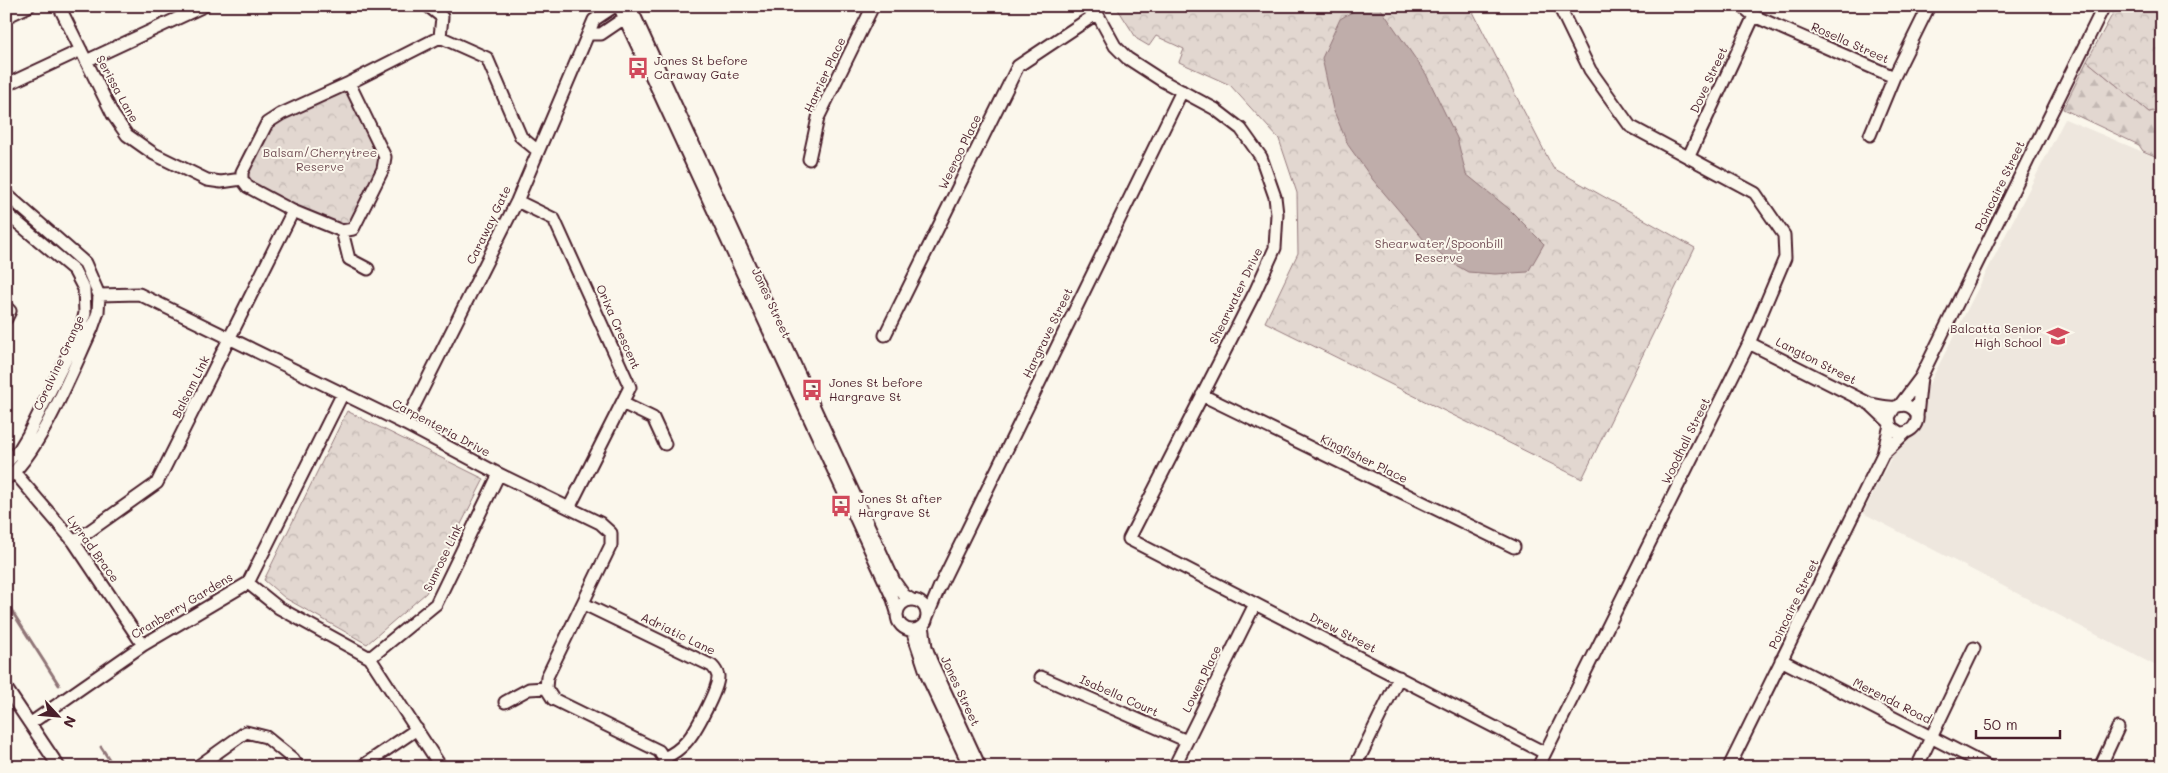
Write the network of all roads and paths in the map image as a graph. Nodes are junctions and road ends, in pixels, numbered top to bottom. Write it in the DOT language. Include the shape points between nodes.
graph roads {
  1 [pos="29,6"];
  2 [pos="59,6"];
  3 [pos="204,6"];
  4 [pos="428,6"];
  5 [pos="615,6"];
  6 [pos="620,6"];
  7 [pos="873,6"];
  8 [pos="1559,6"];
  9 [pos="1742,6"];
  10 [pos="1929,6"];
  11 [pos="2104,6"];
  12 [pos="1094,10"];
  13 [pos="629,13"];
  14 [pos="1754,16"];
  15 [pos="6,17"];
  16 [pos="589,34"];
  17 [pos="440,36"];
  18 [pos="83,55"];
  19 [pos="1894,77"];
  20 [pos="349,83"];
  21 [pos="6,85"];
  22 [pos="1182,91"];
  23 [pos="1870,135"];
  24 [pos="538,151"];
  25 [pos="1688,156"];
  26 [pos="809,159"];
  27 [pos="242,179"];
  28 [pos="6,194"];
  29 [pos="517,201"];
  30 [pos="293,211"];
  31 [pos="6,213"];
  32 [pos="342,232"];
  33 [pos="368,269"];
  34 [pos="99,295"];
  35 [pos="6,307"];
  36 [pos="6,319"];
  37 [pos="885,335"];
  38 [pos="230,340"];
  39 [pos="1749,343"];
  40 [pos="1922,377"];
  41 [pos="343,394"];
  42 [pos="1202,394"];
  43 [pos="622,403"];
  44 [pos="1870,404"];
  45 [pos="1898,406"];
  46 [pos="1917,416"];
  47 [pos="405,424"];
  48 [pos="1890,424"];
  49 [pos="1905,433"];
  50 [pos="665,444"];
  51 [pos="1883,454"];
  52 [pos="6,463"];
  53 [pos="499,474"];
  54 [pos="10,476"];
  55 [pos="569,508"];
  56 [pos="1129,539"];
  57 [pos="74,542"];
  58 [pos="1514,547"];
  59 [pos="248,583"];
  60 [pos="939,588"];
  61 [pos="914,600"];
  62 [pos="584,604"];
  63 [pos="1255,604"];
  64 [pos="897,612"];
  65 [pos="925,621"];
  66 [pos="912,630"];
  67 [pos="143,645"];
  68 [pos="1974,648"];
  69 [pos="370,658"];
  70 [pos="1781,660"];
  71 [pos="1041,677"];
  72 [pos="1399,677"];
  73 [pos="6,688"];
  74 [pos="546,688"];
  75 [pos="505,702"];
  76 [pos="31,723"];
  77 [pos="2118,728"];
  78 [pos="417,729"];
  79 [pos="1932,738"];
  80 [pos="1187,741"];
  81 [pos="1545,753"];
  82 [pos="665,763"];
  83 [pos="59,767"];
  84 [pos="197,767"];
  85 [pos="298,767"];
  86 [pos="362,767"];
  87 [pos="441,767"];
  88 [pos="970,767"];
  89 [pos="980,767"];
  90 [pos="1174,767"];
  91 [pos="1355,767"];
  92 [pos="1538,767"];
  93 [pos="1729,767"];
  94 [pos="1917,767"];
  95 [pos="1990,767"];
  96 [pos="2100,767"];
  1 -- 15 [label="street"];
  2 -- 18 [label="street, Serissa Lane"];
  3 -- 18 [label="street"];
  4 -- 17 [label="street" via="442,17"];
  5 -- 16 [label="street, Caraway Gate" via="594,20"];
  6 -- 13 [label="street, Jones Street"];
  7 -- 26 [label="street, Harrier Place" via="818,118"];
  8 -- 25 [label="street, Woodhall Street" via="1590,70 1630,126"];
  9 -- 14 [label="street, Rosella Street"];
  10 -- 19 [label="street"];
  11 -- 40 [label="street, Poincaire Street"];
  12 -- 22 [label="street, Shearwater Drive" via="1114,46 1127,58"];
  12 -- 37 [label="street, Weeroo Place" via="1018,66"];
  13 -- 16 [label="street" via="600,34"];
  13 -- 61 [label="street, Jones Street" via="894,581 904,595"];
  13 -- 64 [label="street, Jones Street"];
  14 -- 19 [label="street, Rosella Street"];
  14 -- 25 [label="street, Dove Street"];
  16 -- 24 [label="street, Caraway Gate"];
  17 -- 20 [label="street"];
  17 -- 24 [label="street" via="487,58 521,137"];
  18 -- 21 [label="street"];
  18 -- 27 [label="street, Serissa Lane" via="113,115 127,134 154,154 207,180"];
  19 -- 23 [label="street"];
  20 -- 27 [label="street" via="281,114 267,124 242,172"];
  20 -- 32 [label="street" via="385,157 383,169 353,229"];
  22 -- 42 [label="street, Shearwater Drive" via="1241,128 1262,157 1275,196 1277,214 1275,248"];
  22 -- 60 [label="street, Hargrave Street"];
  24 -- 29 [label="street, Caraway Gate"];
  25 -- 39 [label="street, Woodhall Street" via="1754,193 1784,235 1784,258"];
  27 -- 30 [label="street" via="248,186"];
  28 -- 34 [label="street" via="86,264"];
  29 -- 43 [label="street, Orixa Crescent" via="554,219 630,387"];
  29 -- 47 [label="street, Caraway Gate"];
  30 -- 32 [label="street"];
  30 -- 38 [label="street, Balsam Link"];
  31 -- 52 [label="street, Coralvine Grange" via="74,270 84,290 85,313 81,329 28,435"];
  32 -- 33 [label="street" via="349,260"];
  34 -- 38 [label="street, Carpenteria Drive" via="139,294"];
  34 -- 54 [label="street, Coralvine Grange" via="92,329 36,444"];
  35 -- 36 [label="street" via="10,311"];
  38 -- 41 [label="street, Carpenteria Drive"];
  38 -- 57 [label="street, Balsam Link" via="157,483"];
  39 -- 44 [label="street, Langton Street"];
  39 -- 81 [label="street, Woodhall Street"];
  40 -- 45 [label="street, Poincaire Street"];
  40 -- 46 [label="street, Poincaire Street"];
  41 -- 47 [label="street, Carpenteria Drive"];
  41 -- 59 [label="street, Cranberry Gardens"];
  42 -- 56 [label="street, Shearwater Drive"];
  42 -- 58 [label="street, Kingfisher Place"];
  43 -- 50 [label="street" via="653,418"];
  43 -- 55 [label="street, Orixa Crescent"];
  44 -- 45 [label="street, Langton Street"];
  44 -- 48 [label="street, Langton Street"];
  45 -- 46 [label="street" via="1911,407"];
  45 -- 48 [label="street" via="1890,414"];
  46 -- 49 [label="street" via="1914,427"];
  47 -- 53 [label="street, Carpenteria Drive"];
  48 -- 49 [label="street" via="1897,432"];
  48 -- 51 [label="street, Poincaire Street"];
  49 -- 51 [label="street, Poincaire Street"];
  51 -- 70 [label="street, Poincaire Street"];
  53 -- 55 [label="street, Carpenteria Drive"];
  53 -- 69 [label="street, Sunrose Link" via="436,604"];
  54 -- 57 [label="street, Lyrrad Brace"];
  55 -- 62 [label="street, Carpenteria Drive" via="600,523 610,533 611,544"];
  56 -- 63 [label="street, Drew Street"];
  57 -- 67 [label="street, Lyrrad Brace"];
  59 -- 67 [label="street, Cranberry Gardens"];
  59 -- 69 [label="street" via="279,608"];
  60 -- 61 [label="street"];
  60 -- 65 [label="street, Hargrave Street"];
  61 -- 64 [label="street" via="902,604"];
  61 -- 65 [label="street, Jones Street" via="924,605"];
  62 -- 74 [label="street, Carpenteria Drive" via="547,677"];
  62 -- 82 [label="street, Adriatic Lane" via="712,666 718,674 718,682 696,729"];
  63 -- 72 [label="street, Drew Street"];
  63 -- 80 [label="street, Lowen Place"];
  64 -- 66 [label="street, Jones Street" via="899,622"];
  65 -- 66 [label="street"];
  65 -- 89 [label="street, Jones Street" via="926,647 931,661"];
  66 -- 88 [label="street, Jones Street" via="928,678"];
  67 -- 76 [label="street, Cranberry Gardens"];
  68 -- 79 [label="street"];
  69 -- 78 [label="street"];
  70 -- 79 [label="street, Merenda Road"];
  70 -- 93 [label="street, Poincaire Street"];
  71 -- 80 [label="street, Isabella Court"];
  72 -- 81 [label="street, Drew Street"];
  72 -- 91 [label="street"];
  73 -- 76 [label="street"];
  74 -- 75 [label="street" via="530,689"];
  74 -- 82 [label="street" via="553,699 659,751"];
  76 -- 83 [label="street"];
  77 -- 96 [label="street"];
  78 -- 86 [label="street"];
  78 -- 87 [label="street"];
  79 -- 94 [label="street"];
  79 -- 95 [label="street, Merenda Road"];
  80 -- 90 [label="street, Lowen Place"];
  81 -- 92 [label="street, Woodhall Street"];
  84 -- 85 [label="street" via="246,732 266,737"];
}
